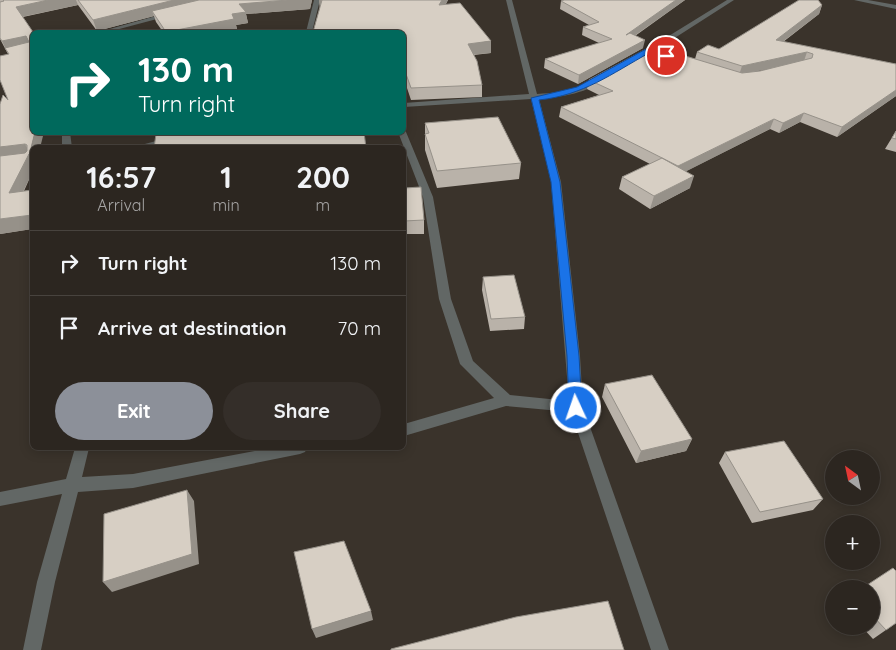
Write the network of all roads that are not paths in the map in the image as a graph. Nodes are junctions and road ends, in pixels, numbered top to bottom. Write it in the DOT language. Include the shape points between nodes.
graph roads {
  1 [pos="317,0"];
  2 [pos="509,0"];
  3 [pos="731,0"];
  4 [pos="857,0"];
  5 [pos="896,7"];
  6 [pos="180,11"];
  7 [pos="109,30"];
  8 [pos="310,30"];
  9 [pos="649,50"];
  10 [pos="657,53"];
  11 [pos="632,60"];
  12 [pos="608,75"];
  13 [pos="535,98"];
  14 [pos="406,106"];
  15 [pos="403,135"];
  16 [pos="183,138"];
  17 [pos="149,145"];
  18 [pos="506,400"];
  19 [pos="576,408"];
  20 [pos="406,429"];
  21 [pos="82,450"];
  22 [pos="290,450"];
  23 [pos="73,485"];
  24 [pos="0,499"];
  25 [pos="32,650"];
  26 [pos="660,650"];
  1 -- 8 [label="street"];
  2 -- 13 [label="street"];
  3 -- 9 [label="street"];
  4 -- 5 [label="street"];
  6 -- 7 [label="street"];
  9 -- 10 [label="street"];
  9 -- 11 [label="street"];
  12 -- 13 [label="street" via="580,89"];
  13 -- 14 [label="street"];
  13 -- 19 [label="street" via="556,182"];
  15 -- 18 [label="street" via="428,197 445,298 467,364"];
  16 -- 17 [label="street"];
  18 -- 19 [label="street"];
  18 -- 20 [label="street"];
  19 -- 26 [label="street"];
  21 -- 23 [label="street"];
  22 -- 23 [label="street" via="133,481"];
  23 -- 24 [label="street"];
  23 -- 25 [label="street" via="46,582"];
}
